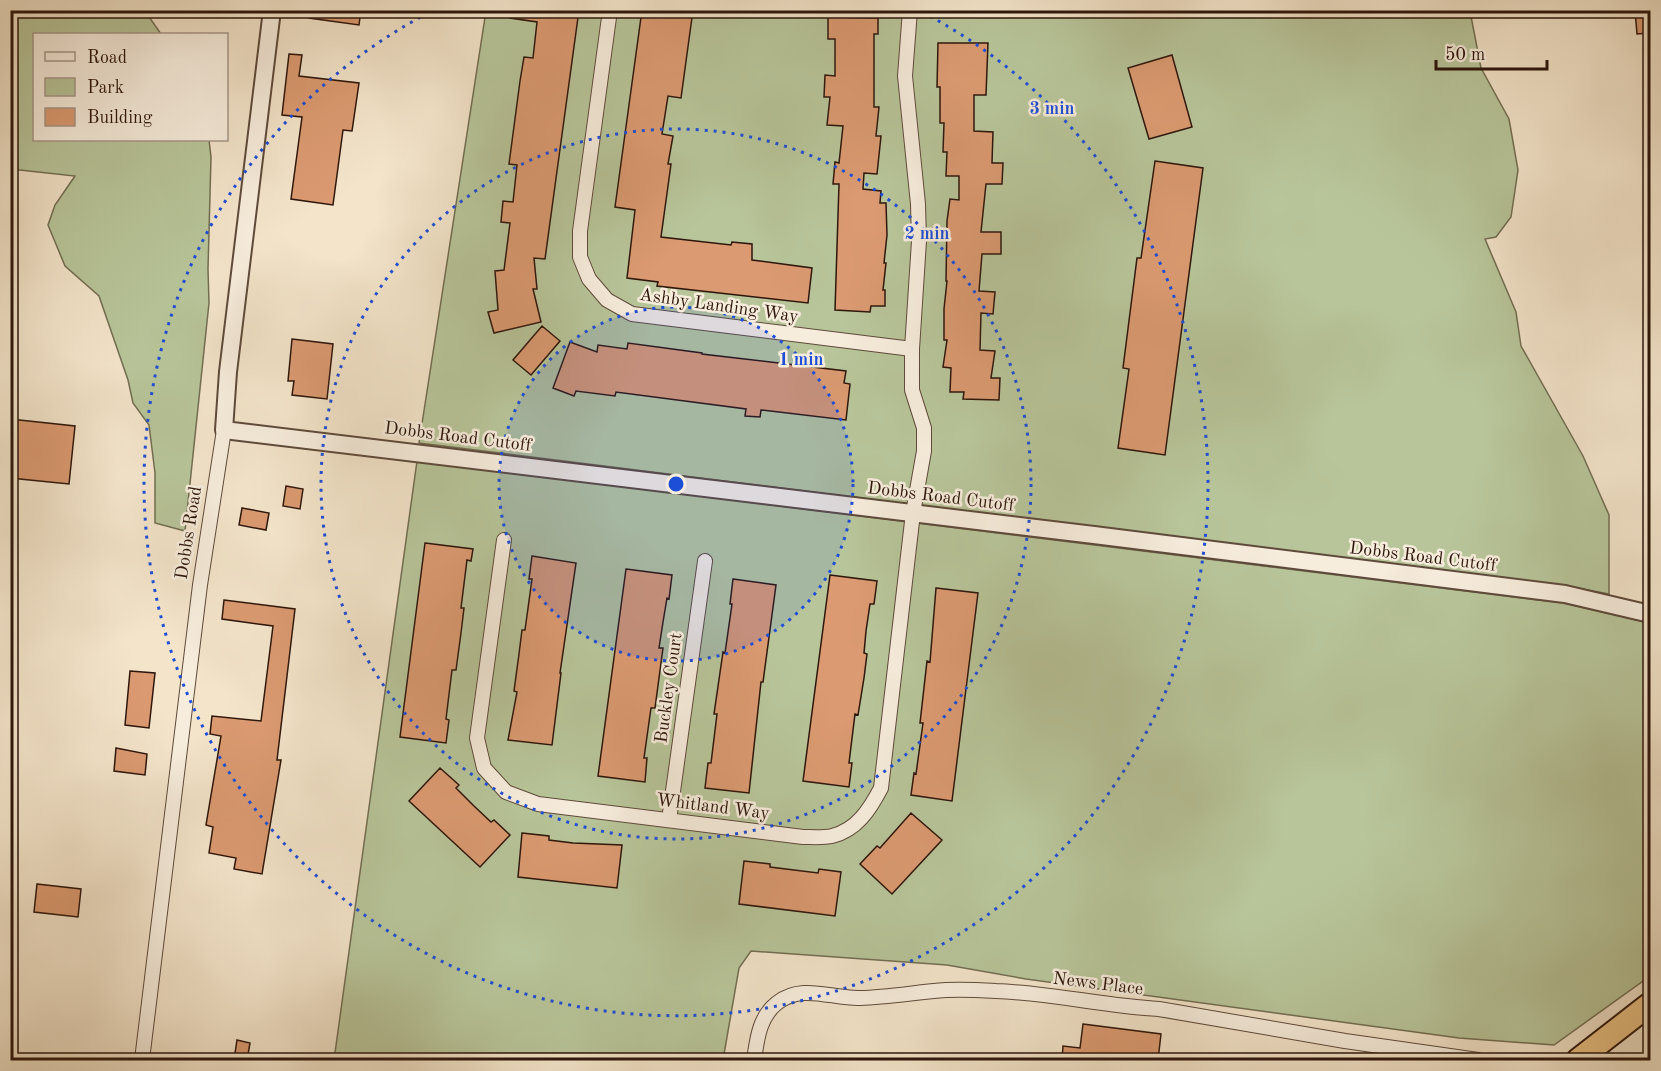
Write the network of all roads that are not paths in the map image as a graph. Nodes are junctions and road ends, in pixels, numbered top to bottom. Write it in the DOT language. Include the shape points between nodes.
graph roads {
  1 [pos="272,10"];
  2 [pos="610,10"];
  3 [pos="910,10"];
  4 [pos="912,349"];
  5 [pos="224,429"];
  6 [pos="913,513"];
  7 [pos="504,540"];
  8 [pos="705,561"];
  9 [pos="1650,614"];
  10 [pos="669,820"];
  11 [pos="1650,1004"];
  12 [pos="142,1060"];
  13 [pos="754,1060"];
  14 [pos="1478,1060"];
  15 [pos="1578,1060"];
  1 -- 5 [label="street, Dobbs Road"];
  2 -- 4 [label="street, Ashby Landing Way" via="580,231 580,257 589,279 607,300 632,314"];
  3 -- 4 [label="street" via="905,76 919,241"];
  4 -- 6 [label="street" via="912,390 924,428"];
  5 -- 6 [label="street, Dobbs Road Cutoff"];
  5 -- 12 [label="street, Dobbs Road" via="200,585"];
  6 -- 9 [label="street, Dobbs Road Cutoff" via="1565,594"];
  6 -- 10 [label="street, Whitland Way" via="881,788 868,813 851,828 831,836 803,837"];
  7 -- 10 [label="street, Whitland Way" via="477,738 484,768 506,792 538,804"];
  8 -- 10 [label="street, Buckley Court"];
  11 -- 15 [label="highway"];
  13 -- 14 [label="street, News Place" via="761,1024 777,1003 789,996 816,992 857,998 948,990 1038,994 1159,1009"];
}
